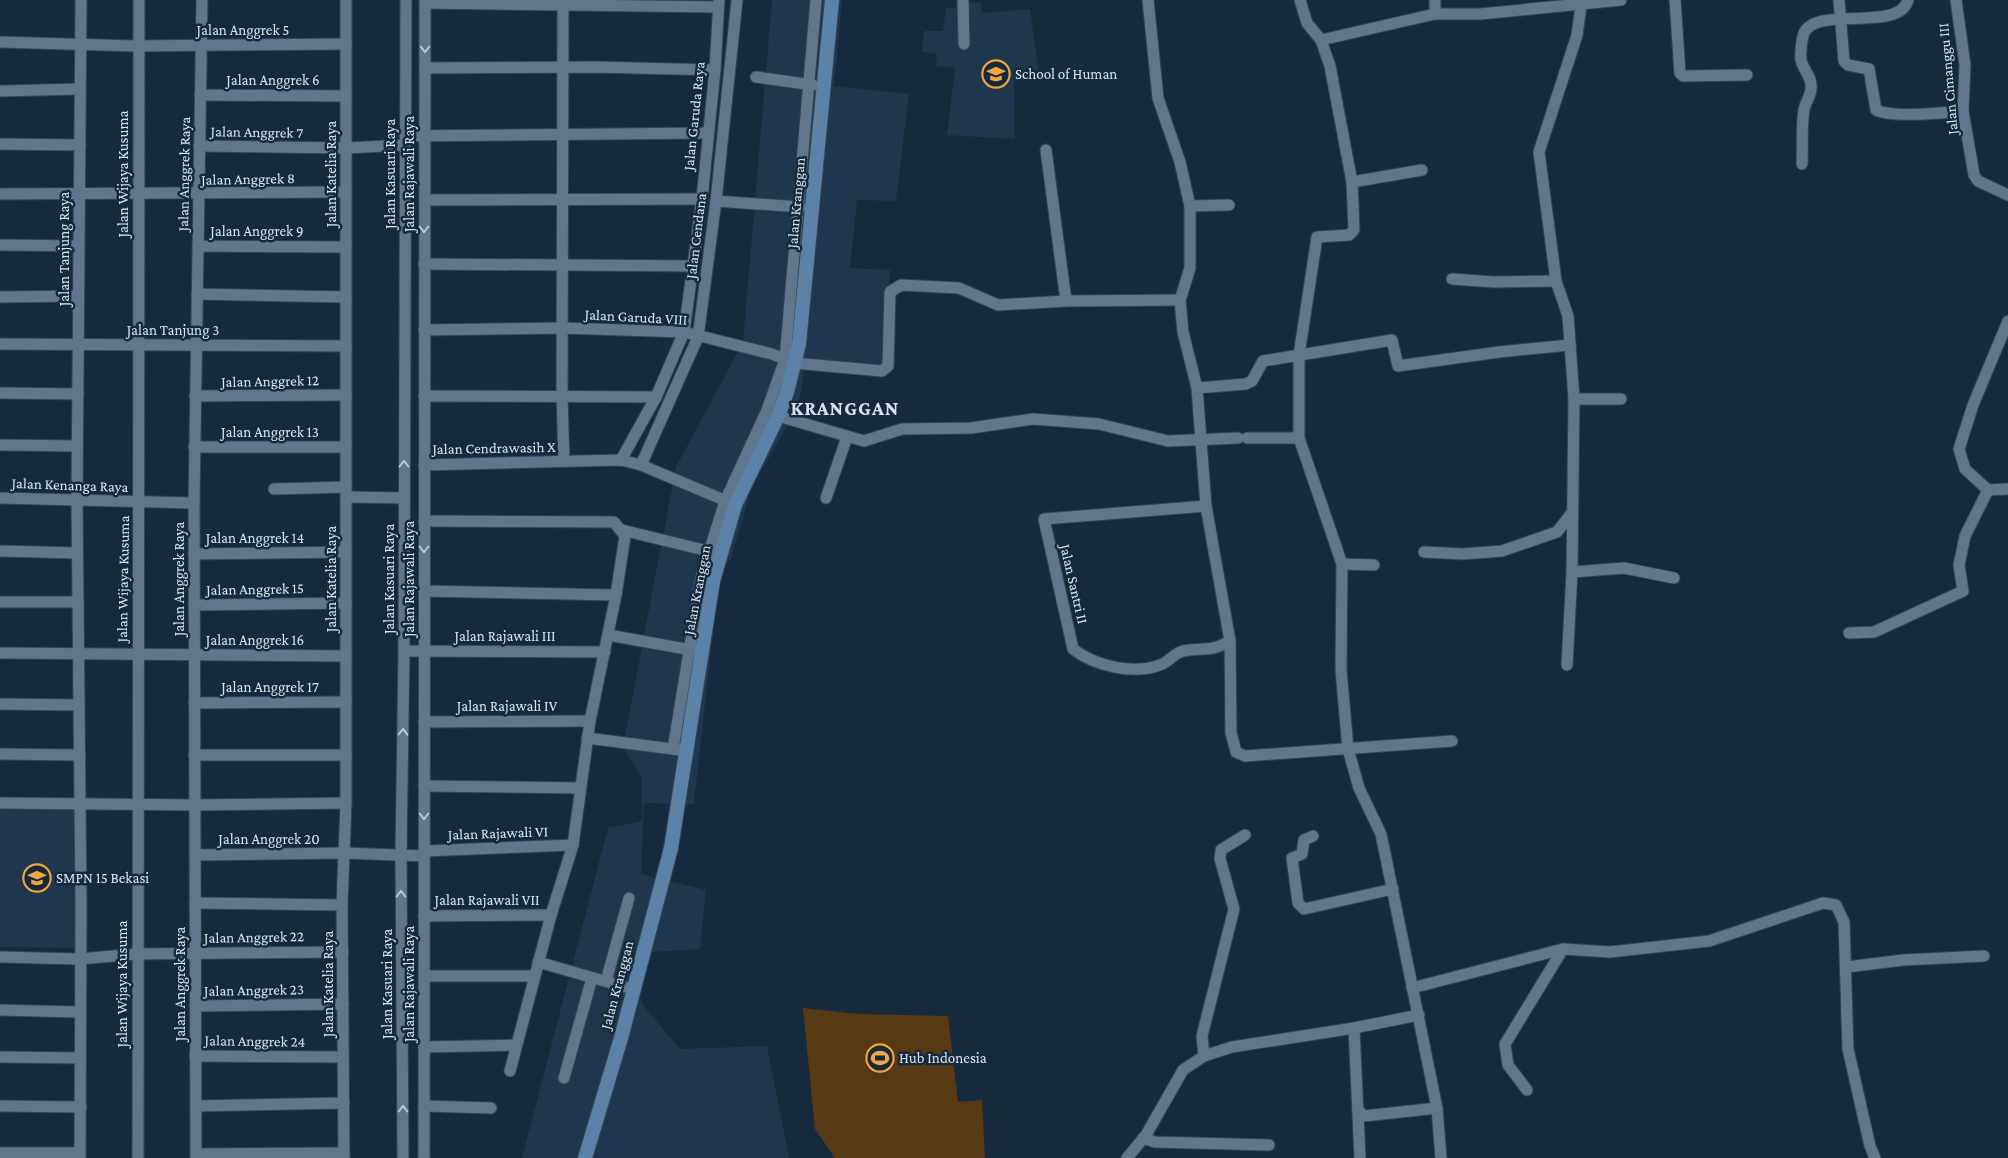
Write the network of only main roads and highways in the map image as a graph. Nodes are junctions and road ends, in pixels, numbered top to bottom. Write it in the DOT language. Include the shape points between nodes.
graph roads {
  1 [pos="832,0"];
  2 [pos="586,1158"];
  1 -- 2 [label="main road, Jalan Kranggan" via="800,334 790,361 778,416 730,503 696,651 679,750 671,848"];
}
